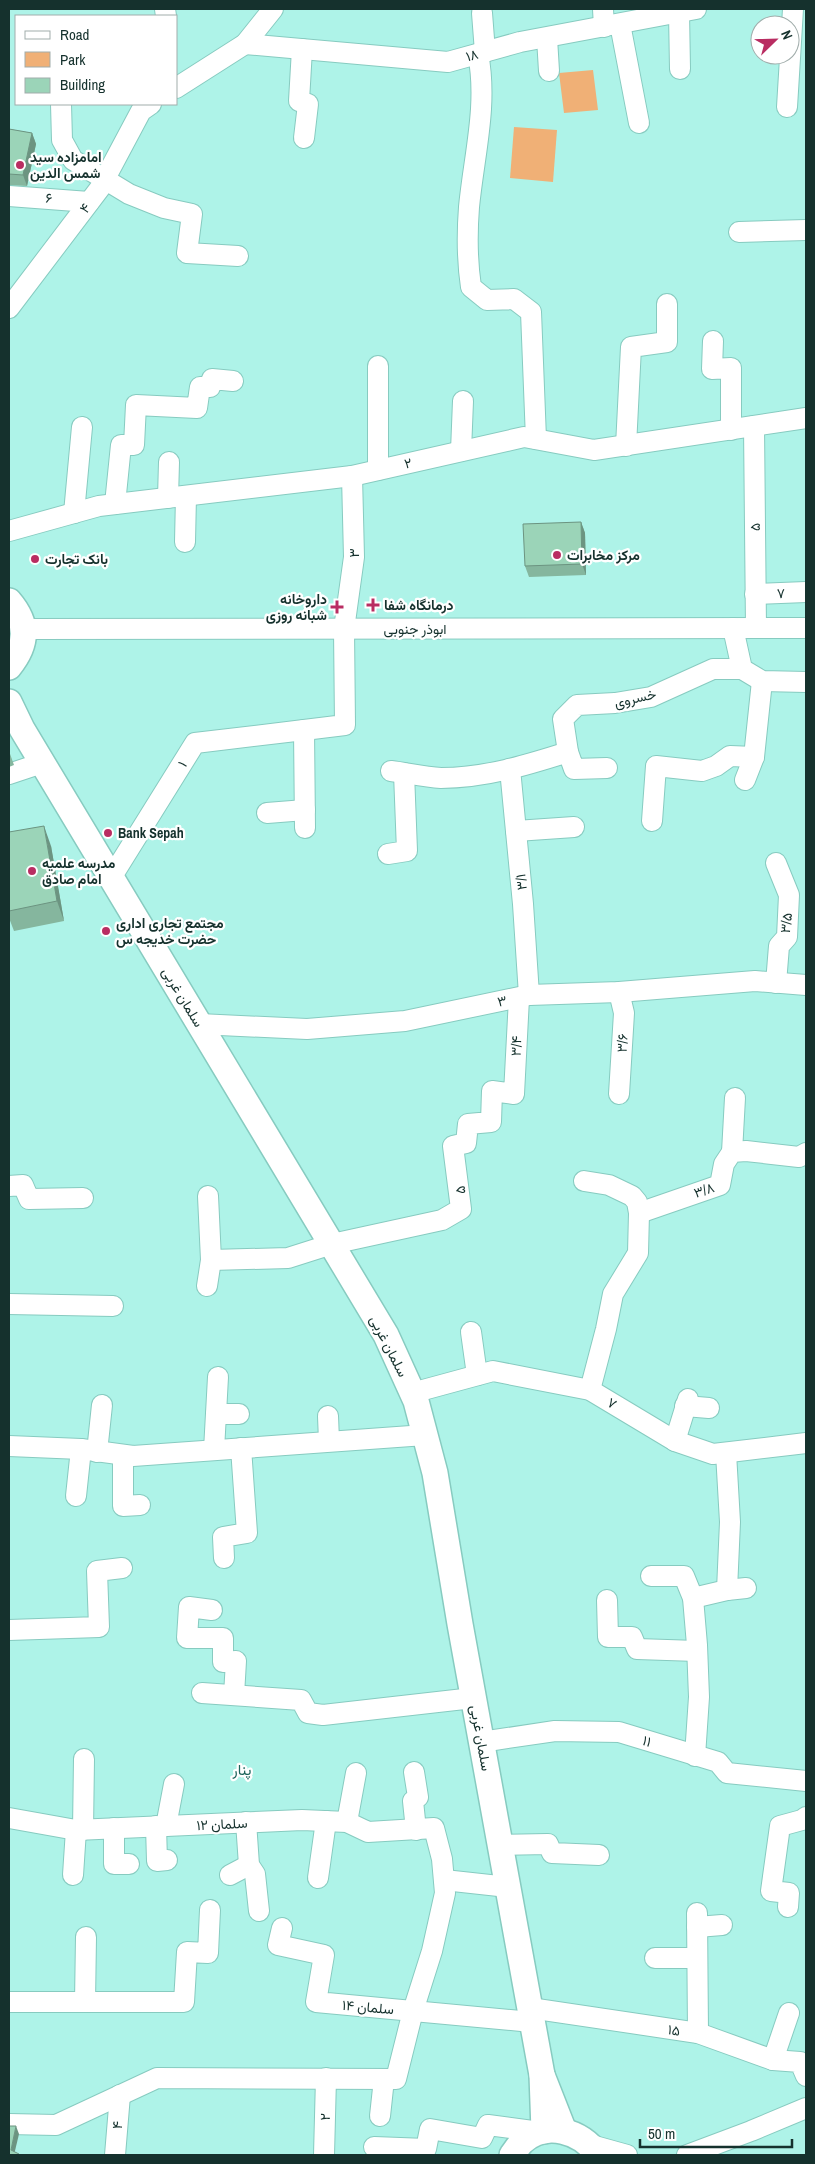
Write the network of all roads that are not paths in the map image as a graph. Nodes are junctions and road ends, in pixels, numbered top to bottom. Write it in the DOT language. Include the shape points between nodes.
graph roads {
  1 [pos="273,9"];
  2 [pos="793,9"];
  3 [pos="691,10"];
  4 [pos="482,13"];
  5 [pos="609,20"];
  6 [pos="547,38"];
  7 [pos="245,44"];
  8 [pos="302,49"];
  9 [pos="482,53"];
  10 [pos="680,69"];
  11 [pos="549,71"];
  12 [pos="178,84"];
  13 [pos="61,105"];
  14 [pos="149,105"];
  15 [pos="787,107"];
  16 [pos="639,123"];
  17 [pos="304,138"];
  18 [pos="104,180"];
  19 [pos="9,196"];
  20 [pos="89,202"];
  21 [pos="806,230"];
  22 [pos="739,232"];
  23 [pos="238,256"];
  24 [pos="667,304"];
  25 [pos="9,308"];
  26 [pos="713,341"];
  27 [pos="378,366"];
  28 [pos="233,381"];
  29 [pos="463,401"];
  30 [pos="806,418"];
  31 [pos="754,426"];
  32 [pos="82,427"];
  33 [pos="731,430"];
  34 [pos="536,439"];
  35 [pos="626,446"];
  36 [pos="462,451"];
  37 [pos="169,462"];
  38 [pos="378,470"];
  39 [pos="352,476"];
  40 [pos="177,497"];
  41 [pos="115,504"];
  42 [pos="74,513"];
  43 [pos="9,530"];
  44 [pos="185,542"];
  45 [pos="806,592"];
  46 [pos="756,594"];
  47 [pos="9,601"];
  48 [pos="733,628"];
  49 [pos="756,628"];
  50 [pos="806,628"];
  51 [pos="23,629"];
  52 [pos="344,629"];
  53 [pos="9,667"];
  54 [pos="742,669"];
  55 [pos="762,681"];
  56 [pos="806,682"];
  57 [pos="9,702"];
  58 [pos="304,730"];
  59 [pos="568,752"];
  60 [pos="754,757"];
  61 [pos="42,763"];
  62 [pos="607,768"];
  63 [pos="510,769"];
  64 [pos="9,774"];
  65 [pos="744,780"];
  66 [pos="267,813"];
  67 [pos="652,821"];
  68 [pos="574,827"];
  69 [pos="516,831"];
  70 [pos="388,854"];
  71 [pos="776,863"];
  72 [pos="111,878"];
  73 [pos="776,983"];
  74 [pos="806,985"];
  75 [pos="619,992"];
  76 [pos="524,996"];
  77 [pos="200,1024"];
  78 [pos="514,1094"];
  79 [pos="620,1094"];
  80 [pos="735,1098"];
  81 [pos="732,1152"];
  82 [pos="806,1152"];
  83 [pos="584,1181"];
  84 [pos="9,1186"];
  85 [pos="208,1196"];
  86 [pos="84,1198"];
  87 [pos="639,1213"];
  88 [pos="332,1244"];
  89 [pos="211,1260"];
  90 [pos="207,1286"];
  91 [pos="9,1304"];
  92 [pos="113,1306"];
  93 [pos="471,1332"];
  94 [pos="477,1375"];
  95 [pos="218,1377"];
  96 [pos="590,1390"];
  97 [pos="412,1393"];
  98 [pos="102,1405"];
  99 [pos="708,1408"];
  100 [pos="216,1414"];
  101 [pos="239,1414"];
  102 [pos="328,1416"];
  103 [pos="425,1435"];
  104 [pos="329,1441"];
  105 [pos="675,1441"];
  106 [pos="806,1443"];
  107 [pos="9,1446"];
  108 [pos="241,1448"];
  109 [pos="214,1450"];
  110 [pos="89,1451"];
  111 [pos="726,1453"];
  112 [pos="123,1455"];
  113 [pos="76,1496"];
  114 [pos="140,1505"];
  115 [pos="224,1558"];
  116 [pos="122,1568"];
  117 [pos="651,1576"];
  118 [pos="693,1598"];
  119 [pos="607,1600"];
  120 [pos="212,1610"];
  121 [pos="9,1630"];
  122 [pos="697,1651"];
  123 [pos="202,1693"];
  124 [pos="234,1696"];
  125 [pos="473,1698"];
  126 [pos="481,1742"];
  127 [pos="695,1756"];
  128 [pos="84,1759"];
  129 [pos="414,1772"];
  130 [pos="356,1773"];
  131 [pos="806,1781"];
  132 [pos="174,1784"];
  133 [pos="806,1816"];
  134 [pos="9,1818"];
  135 [pos="326,1821"];
  136 [pos="246,1822"];
  137 [pos="347,1822"];
  138 [pos="161,1826"];
  139 [pos="114,1828"];
  140 [pos="425,1829"];
  141 [pos="80,1830"];
  142 [pos="500,1844"];
  143 [pos="598,1855"];
  144 [pos="166,1860"];
  145 [pos="129,1864"];
  146 [pos="249,1865"];
  147 [pos="73,1875"];
  148 [pos="230,1875"];
  149 [pos="318,1878"];
  150 [pos="444,1880"];
  151 [pos="508,1887"];
  152 [pos="788,1907"];
  153 [pos="210,1910"];
  154 [pos="259,1911"];
  155 [pos="722,1925"];
  156 [pos="282,1928"];
  157 [pos="86,1937"];
  158 [pos="656,1958"];
  159 [pos="697,1958"];
  160 [pos="9,2002"];
  161 [pos="85,2002"];
  162 [pos="414,2011"];
  163 [pos="789,2013"];
  164 [pos="531,2015"];
  165 [pos="698,2034"];
  166 [pos="774,2060"];
  167 [pos="806,2076"];
  168 [pos="326,2078"];
  169 [pos="384,2079"];
  170 [pos="120,2095"];
  171 [pos="806,2108"];
  172 [pos="380,2116"];
  173 [pos="9,2124"];
  174 [pos="549,2131"];
  175 [pos="374,2147"];
  176 [pos="594,2150"];
  177 [pos="114,2155"];
  178 [pos="324,2155"];
  179 [pos="512,2155"];
  180 [pos="627,2155"];
  181 [pos="687,2155"];
  1 -- 7 [label="street"];
  2 -- 15 [label="street"];
  3 -- 5 [label="street, ۱۸"];
  3 -- 10 [label="street"];
  4 -- 9 [label="street"];
  5 -- 6 [label="street, ۱۸"];
  5 -- 16 [label="street"];
  6 -- 9 [label="street, ۱۸"];
  6 -- 11 [label="street"];
  7 -- 8 [label="street, ۱۸"];
  7 -- 12 [label="street"];
  8 -- 9 [label="street, ۱۸" via="448,62"];
  8 -- 17 [label="street" via="299,101 308,104"];
  9 -- 34 [label="street" via="480,129 469,208 467,262 470,287 487,300 514,299 531,312"];
  13 -- 18 [label="street" via="62,140 73,160"];
  14 -- 18 [label="street, ۴" via="140,110"];
  18 -- 20 [label="street, ۴"];
  18 -- 23 [label="street" via="164,208 192,214 187,253"];
  19 -- 20 [label="street, ۶"];
  20 -- 25 [label="street, ۴"];
  21 -- 22 [label="street"];
  24 -- 35 [label="street" via="667,342 631,347"];
  26 -- 33 [label="street" via="712,369 731,368"];
  27 -- 38 [label="street"];
  28 -- 41 [label="street" via="212,378 210,387 200,387 197,408 136,405 134,444 121,446"];
  29 -- 36 [label="street"];
  30 -- 31 [label="street, ۲"];
  31 -- 33 [label="street, ۲"];
  31 -- 46 [label="street, ۵"];
  32 -- 42 [label="street"];
  33 -- 35 [label="street, ۲"];
  34 -- 35 [label="street, ۲" via="594,450"];
  34 -- 36 [label="street, ۲" via="524,436"];
  36 -- 38 [label="street, ۲"];
  37 -- 40 [label="street"];
  38 -- 39 [label="street, ۲"];
  39 -- 40 [label="street, ۲"];
  39 -- 52 [label="street, ۳" via="354,557"];
  40 -- 41 [label="street, ۲"];
  40 -- 44 [label="street"];
  41 -- 42 [label="street, ۲"];
  42 -- 43 [label="street, ۲"];
  45 -- 46 [label="street, ۷"];
  46 -- 49 [label="street, ۵"];
  47 -- 51 [label="main road" via="17,610"];
  48 -- 49 [label="street, ابوذر جنوبی"];
  48 -- 52 [label="street, ابوذر جنوبی"];
  48 -- 54 [label="street"];
  49 -- 50 [label="street, ابوذر جنوبی"];
  51 -- 52 [label="street, ابوذر جنوبی"];
  51 -- 53 [label="main road" via="18,655"];
  52 -- 58 [label="street" via="345,725"];
  54 -- 55 [label="street"];
  54 -- 59 [label="street, خسروی" via="713,669 651,697 577,705 563,719"];
  55 -- 56 [label="street"];
  55 -- 60 [label="street"];
  57 -- 61 [label="main road, سلمان غربی"];
  58 -- 66 [label="street" via="305,819"];
  58 -- 72 [label="street, ۱" via="194,743"];
  59 -- 62 [label="street, خسروی" via="574,769"];
  59 -- 63 [label="street"];
  60 -- 65 [label="street"];
  60 -- 67 [label="street" via="730,756 702,771 656,766"];
  61 -- 64 [label="street"];
  61 -- 72 [label="main road, سلمان غربی"];
  63 -- 69 [label="street, ۳/۱"];
  63 -- 70 [label="street" via="440,778 397,772 407,851"];
  68 -- 69 [label="street"];
  69 -- 76 [label="street, ۳/۱" via="523,904"];
  71 -- 73 [label="street, ۳/۵" via="789,895 787,937 779,946"];
  72 -- 77 [label="main road, سلمان غربی"];
  73 -- 74 [label="street, ۳"];
  73 -- 75 [label="street, ۳" via="755,981"];
  75 -- 76 [label="street, ۳"];
  75 -- 79 [label="street, ۳/۶" via="624,1013"];
  76 -- 77 [label="street, ۳" via="404,1021 307,1028"];
  76 -- 78 [label="street, ۳/۴"];
  77 -- 88 [label="main road, سلمان غربی"];
  78 -- 88 [label="street, ۵" via="492,1091 491,1122 468,1124 466,1142 453,1146 461,1209 442,1220"];
  80 -- 81 [label="street"];
  81 -- 82 [label="street" via="799,1157"];
  81 -- 87 [label="street, ۳/۸" via="724,1164 720,1185"];
  83 -- 87 [label="street" via="610,1185 632,1196 638,1202"];
  84 -- 86 [label="street" via="23,1185 29,1198"];
  85 -- 89 [label="street"];
  87 -- 96 [label="street" via="638,1253 613,1294"];
  88 -- 89 [label="street" via="288,1258"];
  88 -- 97 [label="main road, سلمان غربی" via="386,1335"];
  89 -- 90 [label="street"];
  91 -- 92 [label="street"];
  93 -- 94 [label="street"];
  94 -- 96 [label="street, ۷" via="493,1371"];
  94 -- 97 [label="street, ۷"];
  95 -- 100 [label="street"];
  96 -- 105 [label="street, ۷"];
  97 -- 103 [label="main road, سلمان غربی"];
  98 -- 110 [label="street"];
  99 -- 105 [label="street" via="687,1403"];
  100 -- 101 [label="street"];
  100 -- 109 [label="street"];
  102 -- 104 [label="street"];
  103 -- 104 [label="street"];
  103 -- 125 [label="main road, سلمان غربی" via="435,1473"];
  104 -- 108 [label="street"];
  105 -- 111 [label="street, ۷" via="713,1454"];
  106 -- 111 [label="street, ۷"];
  107 -- 110 [label="street"];
  108 -- 109 [label="street"];
  108 -- 115 [label="street" via="247,1532 223,1537"];
  109 -- 112 [label="street"];
  110 -- 112 [label="street"];
  110 -- 113 [label="street"];
  111 -- 118 [label="street" via="736,1589"];
  112 -- 114 [label="street" via="123,1506"];
  116 -- 121 [label="street" via="97,1571 99,1627"];
  117 -- 118 [label="street" via="684,1576"];
  118 -- 122 [label="street"];
  119 -- 122 [label="street" via="608,1637 632,1637 637,1649"];
  120 -- 124 [label="street" via="188,1607 187,1638 223,1638 222,1662 236,1661"];
  122 -- 127 [label="street" via="699,1697"];
  123 -- 124 [label="street"];
  124 -- 125 [label="street" via="301,1700 308,1713 323,1715"];
  125 -- 126 [label="main road, سلمان غربی"];
  126 -- 127 [label="street, ۱۱" via="555,1731 619,1732"];
  126 -- 142 [label="main road, سلمان غربی"];
  127 -- 131 [label="street, ۱۱" via="718,1762 727,1773"];
  128 -- 141 [label="street"];
  129 -- 140 [label="street" via="418,1797 413,1801"];
  130 -- 137 [label="street"];
  132 -- 138 [label="street"];
  133 -- 152 [label="street" via="780,1826 771,1891 789,1893"];
  134 -- 141 [label="street, سلمان ۱۲"];
  135 -- 136 [label="street, سلمان ۱۲"];
  135 -- 137 [label="street, سلمان ۱۲"];
  135 -- 149 [label="street"];
  136 -- 138 [label="street, سلمان ۱۲"];
  136 -- 146 [label="street"];
  137 -- 140 [label="street, سلمان ۱۲" via="368,1832"];
  138 -- 139 [label="street, سلمان ۱۲"];
  138 -- 144 [label="street" via="156,1861"];
  139 -- 141 [label="street, سلمان ۱۲"];
  139 -- 145 [label="street" via="114,1864"];
  140 -- 150 [label="street" via="442,1859"];
  141 -- 147 [label="street"];
  142 -- 143 [label="street" via="548,1844 552,1853"];
  142 -- 151 [label="main road, سلمان غربی"];
  146 -- 148 [label="street"];
  146 -- 154 [label="street" via="255,1874"];
  150 -- 151 [label="street"];
  150 -- 162 [label="street" via="445,1893 432,1950"];
  151 -- 164 [label="main road, سلمان غربی"];
  153 -- 161 [label="street" via="208,1953 187,1952 184,2002"];
  155 -- 159 [label="street" via="697,1920"];
  156 -- 162 [label="street, سلمان ۱۴" via="278,1945 324,1955 316,2002"];
  157 -- 161 [label="street"];
  158 -- 159 [label="street"];
  159 -- 165 [label="street"];
  160 -- 161 [label="street"];
  162 -- 164 [label="street, سلمان ۱۴"];
  162 -- 169 [label="street" via="396,2079"];
  163 -- 166 [label="street"];
  164 -- 165 [label="street, ۱۵"];
  164 -- 174 [label="main road, سلمان غربی"];
  165 -- 166 [label="street, ۱۵"];
  166 -- 167 [label="street, ۱۵" via="800,2062"];
  168 -- 169 [label="street"];
  168 -- 170 [label="street" via="157,2078"];
  168 -- 178 [label="street, ۲"];
  169 -- 172 [label="street"];
  170 -- 173 [label="street" via="56,2125"];
  170 -- 177 [label="street, ۴"];
  171 -- 181 [label="street"];
  174 -- 175 [label="street" via="488,2125 482,2138 430,2129 426,2149"];
  174 -- 176 [label="main road" via="578,2136"];
  174 -- 179 [label="main road" via="522,2142"];
  176 -- 180 [label="street"];
}
